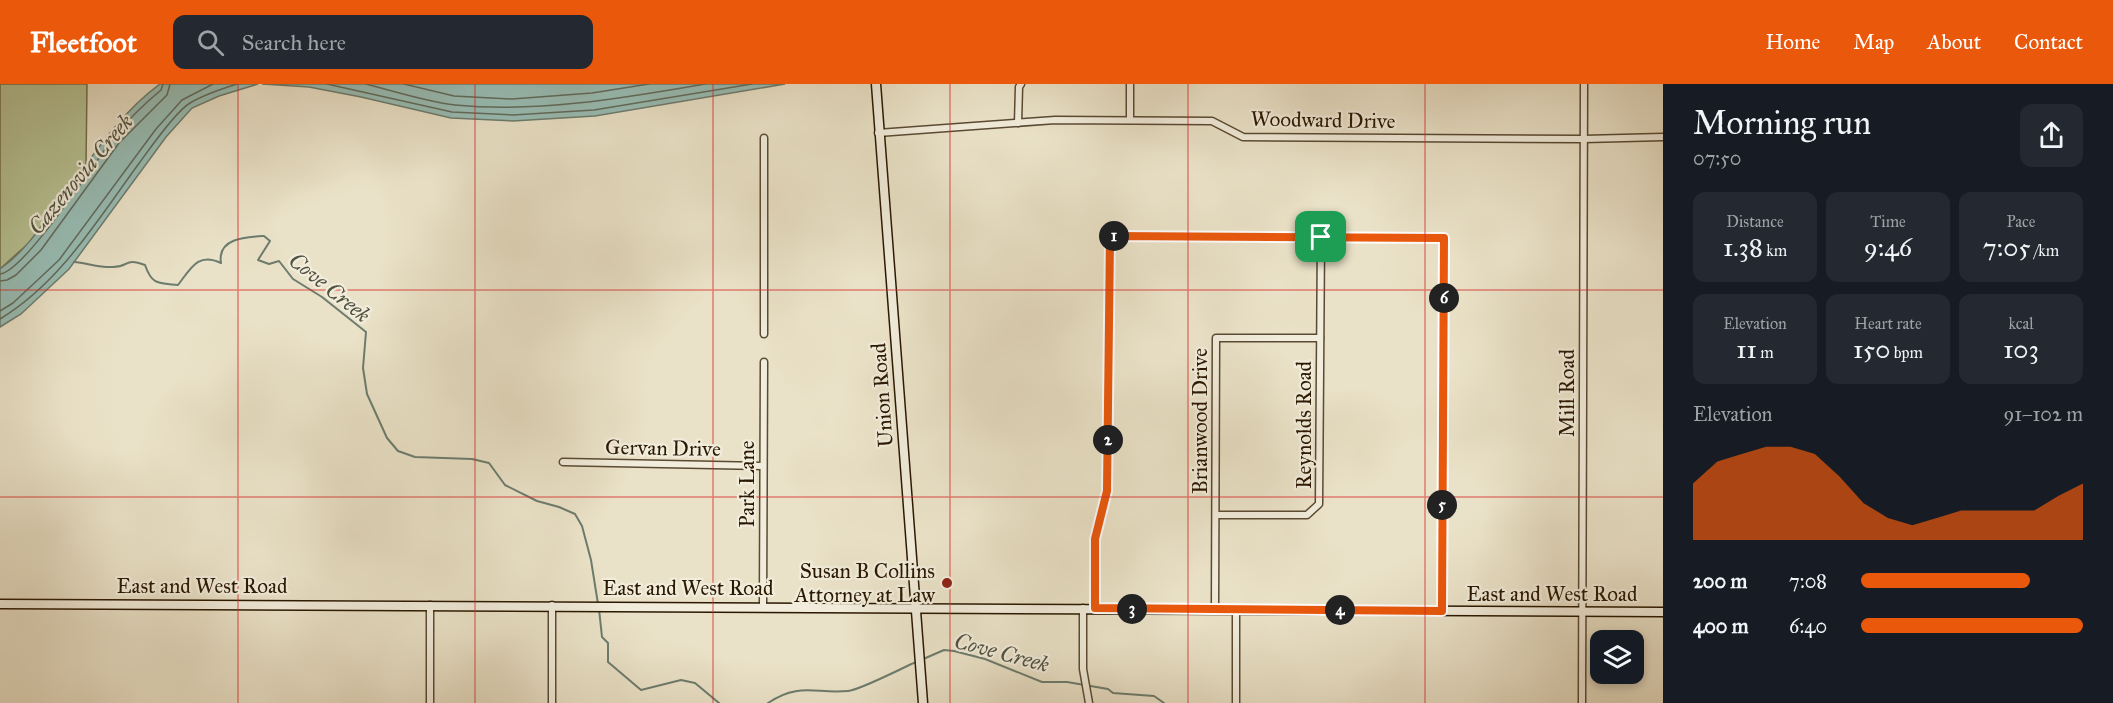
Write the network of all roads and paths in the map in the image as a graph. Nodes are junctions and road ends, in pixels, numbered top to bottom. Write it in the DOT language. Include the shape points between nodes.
graph roads {
  1 [pos="876,84"];
  2 [pos="1021,84"];
  3 [pos="1130,84"];
  4 [pos="1584,84"];
  5 [pos="1130,120"];
  6 [pos="1018,123"];
  7 [pos="878,134"];
  8 [pos="1663,137"];
  9 [pos="764,138"];
  10 [pos="1584,139"];
  11 [pos="1321,237"];
  12 [pos="764,334"];
  13 [pos="1320,338"];
  14 [pos="764,362"];
  15 [pos="563,462"];
  16 [pos="763,466"];
  17 [pos="1216,515"];
  18 [pos="0,603"];
  19 [pos="430,605"];
  20 [pos="552,605"];
  21 [pos="763,606"];
  22 [pos="915,607"];
  23 [pos="1083,608"];
  24 [pos="1095,608"];
  25 [pos="1215,609"];
  26 [pos="1236,610"];
  27 [pos="1442,611"];
  28 [pos="1582,612"];
  29 [pos="1663,612"];
  30 [pos="430,703"];
  31 [pos="552,703"];
  32 [pos="923,703"];
  33 [pos="1089,703"];
  34 [pos="1236,703"];
  35 [pos="1582,703"];
  1 -- 7 [label="street, Union Road"];
  2 -- 6 [label="street"];
  3 -- 5 [label="street"];
  4 -- 10 [label="street, Mill Road"];
  5 -- 6 [label="street, Woodward Drive"];
  5 -- 10 [label="street, Woodward Drive" via="1212,121 1243,136"];
  6 -- 7 [label="street, Woodward Drive"];
  7 -- 22 [label="street, Union Road"];
  8 -- 10 [label="street, Woodward Drive"];
  9 -- 12 [label="street"];
  10 -- 28 [label="street, Mill Road"];
  11 -- 13 [label="street, Reynolds Road"];
  11 -- 24 [label="street" via="1110,236 1107,491 1095,539"];
  11 -- 27 [label="street" via="1444,238"];
  13 -- 17 [label="street, Reynolds Road" via="1319,504 1307,515"];
  13 -- 17 [label="street, Brianwood Drive" via="1216,338"];
  14 -- 16 [label="street, Park Lane"];
  15 -- 16 [label="street, Gervan Drive"];
  16 -- 21 [label="street, Park Lane"];
  17 -- 25 [label="street, Brianwood Drive"];
  18 -- 19 [label="street, East and West Road"];
  19 -- 20 [label="street, East and West Road"];
  19 -- 30 [label="street"];
  20 -- 21 [label="street, East and West Road"];
  20 -- 31 [label="street"];
  21 -- 22 [label="street, East and West Road"];
  22 -- 23 [label="street, East and West Road"];
  22 -- 32 [label="street, Union Road"];
  23 -- 24 [label="street, East and West Road"];
  23 -- 33 [label="street" via="1083,669"];
  24 -- 25 [label="street, East and West Road"];
  25 -- 26 [label="street, East and West Road"];
  26 -- 27 [label="street, East and West Road"];
  26 -- 34 [label="street"];
  27 -- 28 [label="street, East and West Road"];
  28 -- 29 [label="street, East and West Road"];
  28 -- 35 [label="street, Mill Road"];
}
